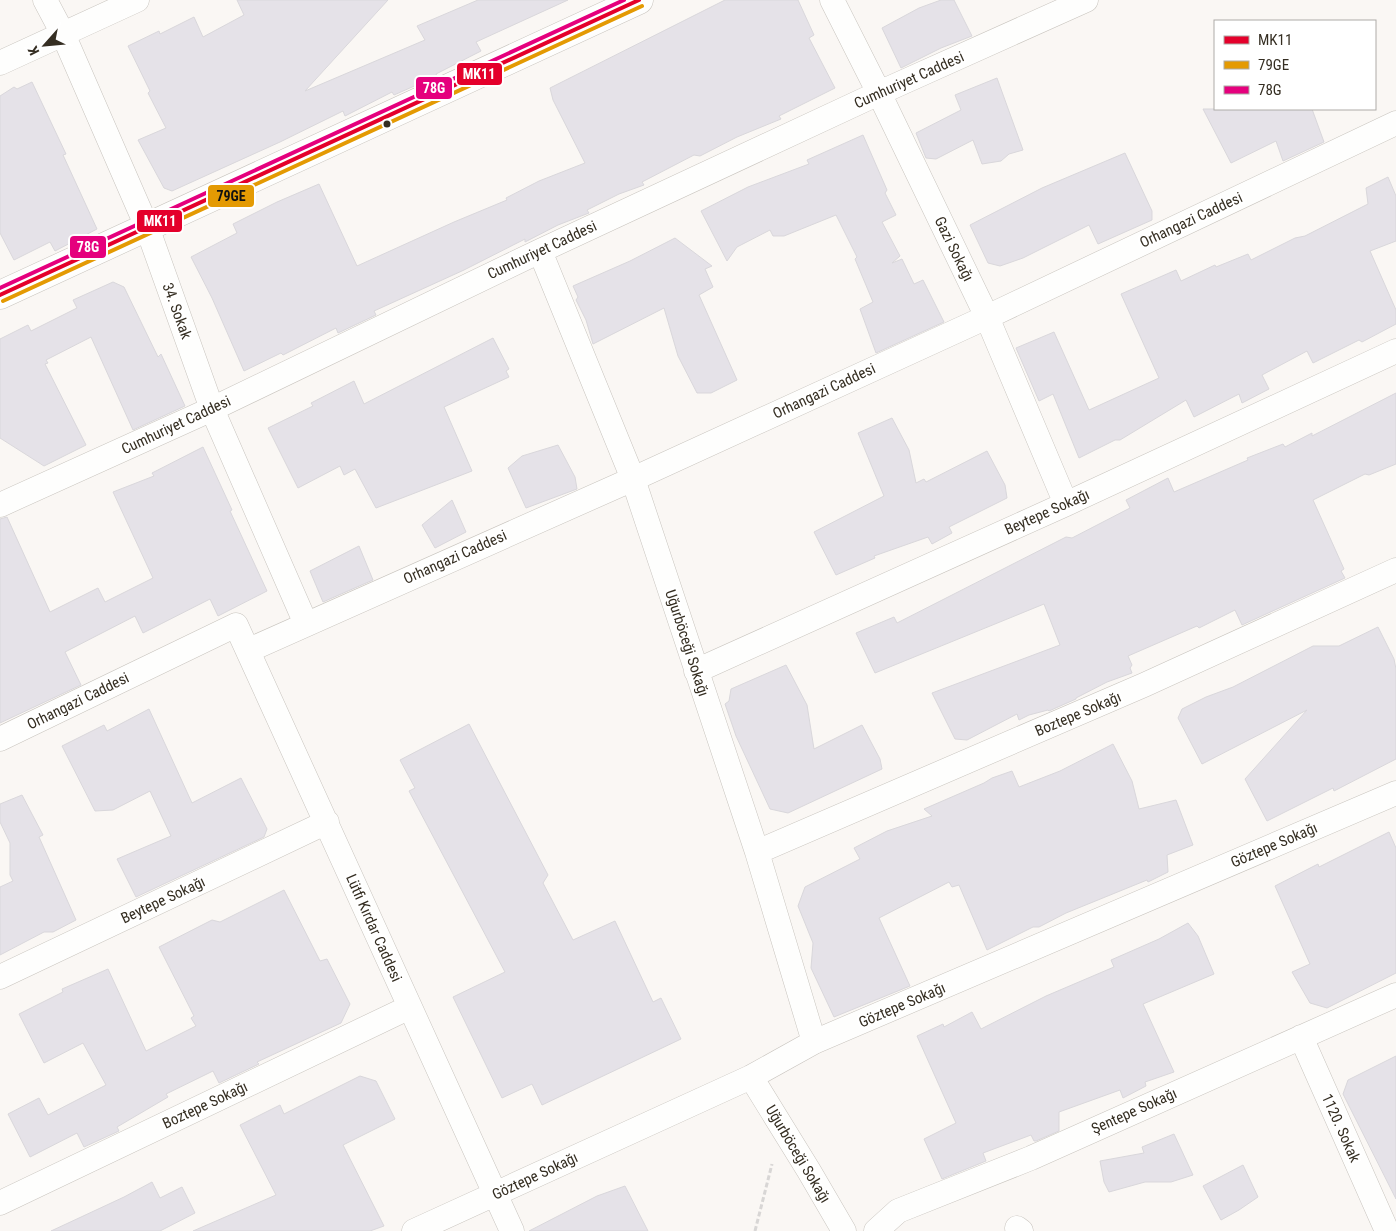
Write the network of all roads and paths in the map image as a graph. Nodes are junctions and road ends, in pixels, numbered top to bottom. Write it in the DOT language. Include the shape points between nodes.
graph roads {
  1 [pos="45,0"];
  2 [pos="137,0"];
  3 [pos="639,0"];
  4 [pos="832,0"];
  5 [pos="1086,0"];
  6 [pos="62,34"];
  7 [pos="0,63"];
  8 [pos="879,93"];
  9 [pos="1396,123"];
  10 [pos="147,228"];
  11 [pos="540,251"];
  12 [pos="0,295"];
  13 [pos="987,316"];
  14 [pos="1396,352"];
  15 [pos="212,409"];
  16 [pos="633,478"];
  17 [pos="0,504"];
  18 [pos="1066,504"];
  19 [pos="1396,570"];
  20 [pos="306,624"];
  21 [pos="236,625"];
  22 [pos="248,650"];
  23 [pos="696,671"];
  24 [pos="0,739"];
  25 [pos="1396,793"];
  26 [pos="327,822"];
  27 [pos="757,852"];
  28 [pos="0,977"];
  29 [pos="1396,995"];
  30 [pos="410,1008"];
  31 [pos="1300,1037"];
  32 [pos="814,1042"];
  33 [pos="751,1077"];
  34 [pos="782,1126"];
  35 [pos="496,1194"];
  36 [pos="0,1203"];
  37 [pos="1388,1221"];
  38 [pos="414,1231"];
  39 [pos="512,1231"];
  40 [pos="755,1231"];
  41 [pos="844,1231"];
  42 [pos="876,1231"];
  1 -- 6 [label="street, 34. Sokak"];
  2 -- 6 [label="street"];
  3 -- 10 [label="main road"];
  4 -- 8 [label="street, Gazi Sokağı"];
  5 -- 8 [label="street, Cumhuriyet Caddesi"];
  6 -- 7 [label="street"];
  6 -- 10 [label="street, 34. Sokak"];
  8 -- 11 [label="street, Cumhuriyet Caddesi"];
  8 -- 13 [label="street, Gazi Sokağı"];
  9 -- 13 [label="street, Orhangazi Caddesi"];
  10 -- 12 [label="main road"];
  10 -- 15 [label="street, 34. Sokak"];
  11 -- 15 [label="street, Cumhuriyet Caddesi"];
  11 -- 16 [label="street, Uğurböceği Sokağı"];
  13 -- 16 [label="street, Orhangazi Caddesi"];
  13 -- 18 [label="street, Gazi Sokağı"];
  14 -- 18 [label="street, Beytepe Sokağı"];
  15 -- 17 [label="street, Cumhuriyet Caddesi"];
  15 -- 20 [label="street, 34. Sokak"];
  16 -- 20 [label="street, Orhangazi Caddesi"];
  16 -- 23 [label="street, Uğurböceği Sokağı"];
  18 -- 23 [label="street, Beytepe Sokağı"];
  19 -- 27 [label="street, Boztepe Sokağı" via="1144,685"];
  20 -- 22 [label="street, Orhangazi Caddesi"];
  21 -- 22 [label="street, Lütfi Kırdar Caddesi"];
  21 -- 24 [label="street, Orhangazi Caddesi"];
  22 -- 26 [label="street, Lütfi Kırdar Caddesi"];
  23 -- 27 [label="street, Uğurböceği Sokağı"];
  25 -- 32 [label="street, Göztepe Sokağı"];
  26 -- 28 [label="street, Beytepe Sokağı"];
  26 -- 30 [label="street, Lütfi Kırdar Caddesi"];
  27 -- 32 [label="street, Uğurböceği Sokağı"];
  29 -- 31 [label="street, Şentepe Sokağı"];
  30 -- 35 [label="street, Lütfi Kırdar Caddesi"];
  30 -- 36 [label="street, Boztepe Sokağı"];
  31 -- 37 [label="street, 1120. Sokak"];
  31 -- 42 [label="street, Şentepe Sokağı" via="1031,1158 898,1211"];
  32 -- 33 [label="street, Göztepe Sokağı"];
  33 -- 34 [label="street, Uğurböceği Sokağı"];
  33 -- 35 [label="street, Göztepe Sokağı"];
  34 -- 40 [label="path"];
  34 -- 41 [label="street, Uğurböceği Sokağı"];
  35 -- 38 [label="street, Göztepe Sokağı"];
  35 -- 39 [label="street, Lütfi Kırdar Caddesi"];
}
